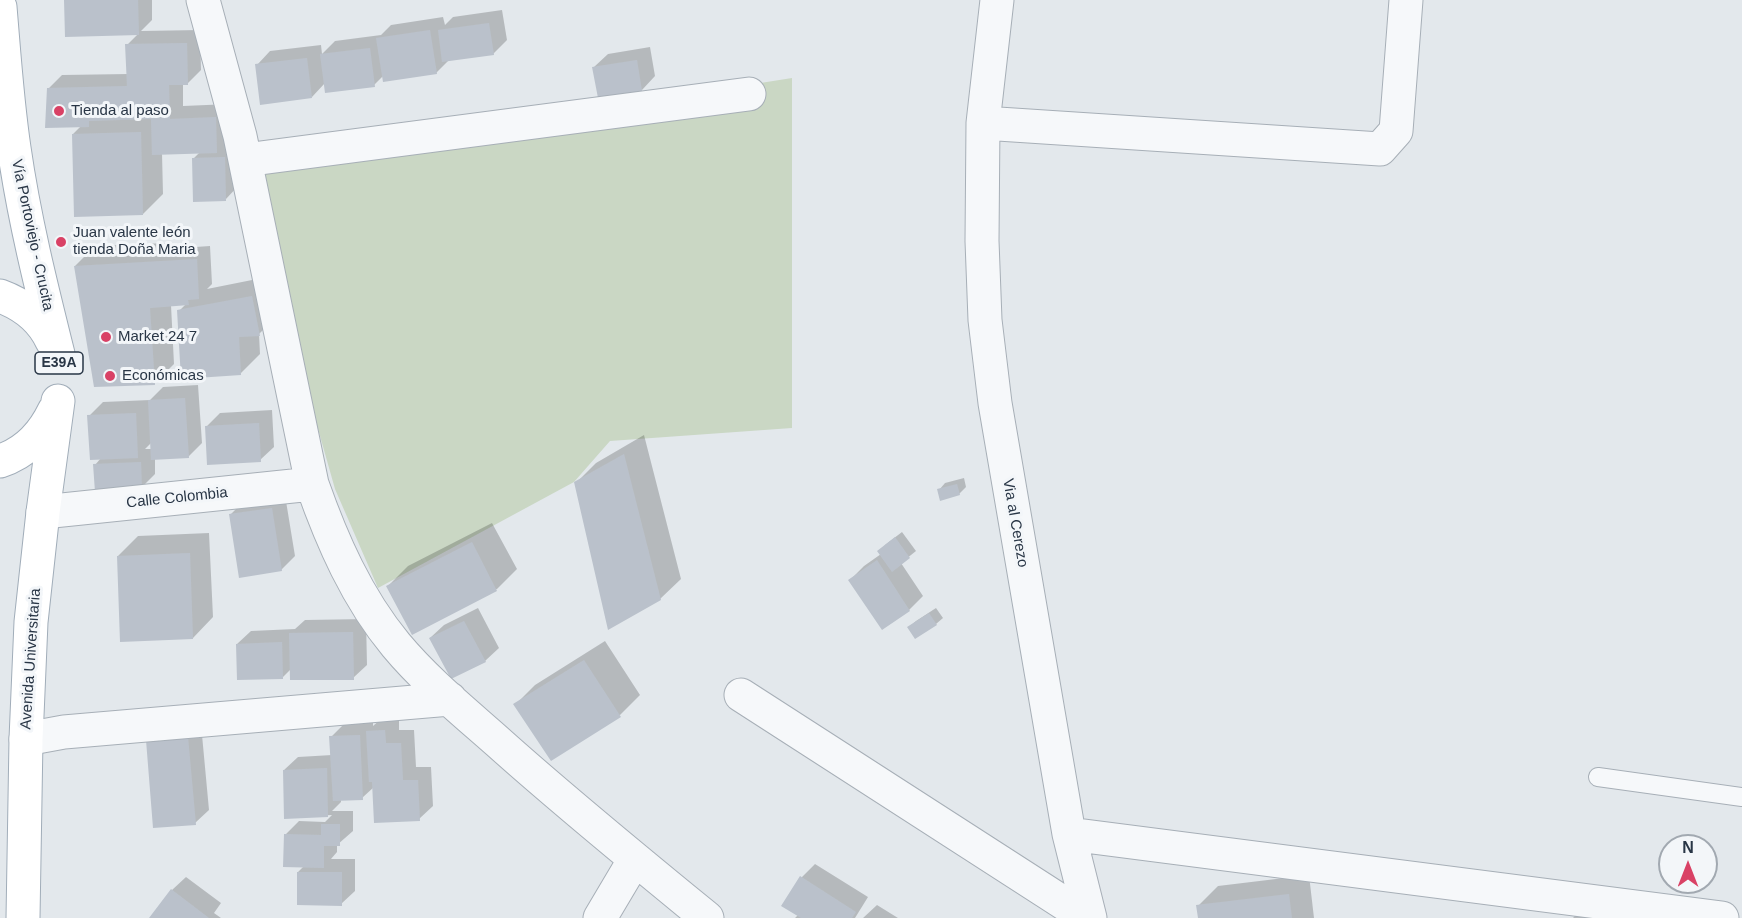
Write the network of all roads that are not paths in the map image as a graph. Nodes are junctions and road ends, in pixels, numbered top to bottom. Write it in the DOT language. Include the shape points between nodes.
graph roads {
  1 [pos="203,0"];
  2 [pos="997,0"];
  3 [pos="1407,0"];
  4 [pos="0,7"];
  5 [pos="749,94"];
  6 [pos="983,123"];
  7 [pos="245,160"];
  8 [pos="0,296"];
  9 [pos="58,354"];
  10 [pos="58,401"];
  11 [pos="1,461"];
  12 [pos="312,484"];
  13 [pos="43,512"];
  14 [pos="741,695"];
  15 [pos="450,699"];
  16 [pos="26,739"];
  17 [pos="1598,777"];
  18 [pos="1742,797"];
  19 [pos="1069,834"];
  20 [pos="634,859"];
  21 [pos="23,918"];
  22 [pos="600,918"];
  23 [pos="706,918"];
  24 [pos="1089,918"];
  25 [pos="1722,918"];
  1 -- 7 [label="street"];
  2 -- 6 [label="street, Via al Cerezo"];
  3 -- 6 [label="street" via="1396,131 1380,149"];
  4 -- 9 [label="main road, Vía Portoviejo - Crucita / E39A" via="21,191"];
  5 -- 7 [label="street"];
  6 -- 19 [label="street, Via al Cerezo" via="985,320 995,403"];
  7 -- 12 [label="street"];
  8 -- 9 [label="main road, E39A" via="33,315"];
  9 -- 10 [label="main road, E39A"];
  10 -- 11 [label="main road, E39A" via="46,427 27,447"];
  10 -- 13 [label="main road, Avenida Universitaria"];
  12 -- 13 [label="street, Calle Colombia"];
  12 -- 15 [label="street" via="327,527 366,604 396,645"];
  13 -- 16 [label="main road, Avenida Universitaria"];
  14 -- 24 [label="street"];
  15 -- 16 [label="street" via="64,732"];
  15 -- 20 [label="street"];
  16 -- 21 [label="main road, Avenida Universitaria"];
  17 -- 18 [label="lane"];
  19 -- 24 [label="street, Via al Cerezo"];
  19 -- 25 [label="street"];
  20 -- 22 [label="street"];
  20 -- 23 [label="street"];
}
